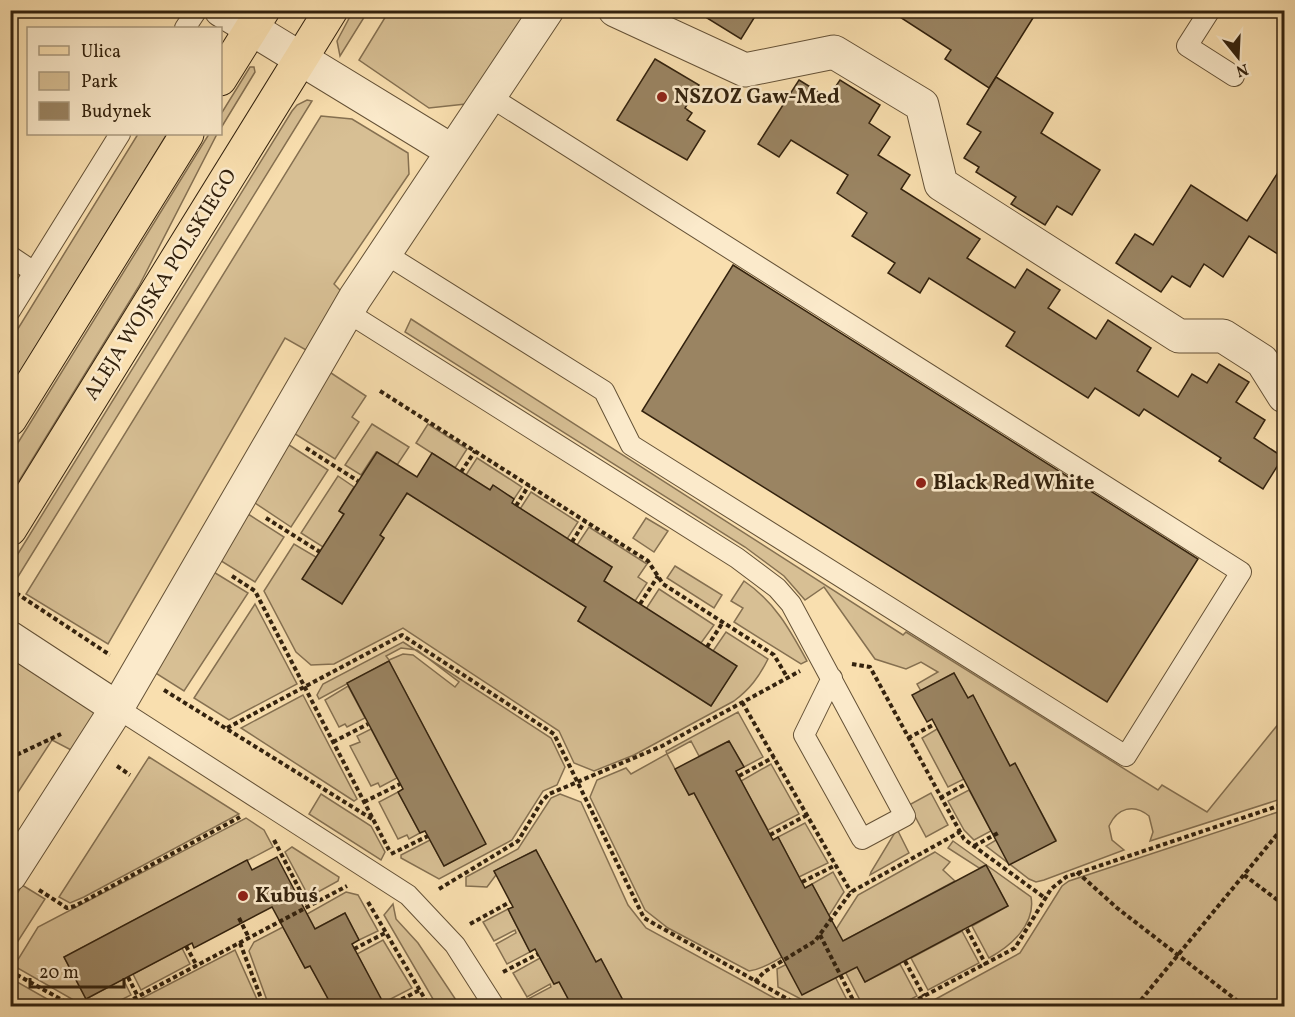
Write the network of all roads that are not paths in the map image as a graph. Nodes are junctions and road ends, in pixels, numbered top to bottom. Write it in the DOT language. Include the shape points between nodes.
graph roads {
  1 [pos="196,10"];
  2 [pos="221,10"];
  3 [pos="331,10"];
  4 [pos="547,10"];
  5 [pos="615,10"];
  6 [pos="1210,10"];
  7 [pos="257,20"];
  8 [pos="186,27"];
  9 [pos="301,59"];
  10 [pos="1234,76"];
  11 [pos="222,77"];
  12 [pos="489,96"];
  13 [pos="119,135"];
  14 [pos="186,135"];
  15 [pos="452,151"];
  16 [pos="384,253"];
  17 [pos="10,256"];
  18 [pos="34,272"];
  19 [pos="10,311"];
  20 [pos="347,312"];
  21 [pos="1284,396"];
  22 [pos="10,419"];
  23 [pos="10,529"];
  24 [pos="10,638"];
  25 [pos="832,678"];
  26 [pos="117,708"];
  27 [pos="12,874"];
  28 [pos="494,1006"];
  1 -- 8 [label="lane"];
  2 -- 7 [label="street"];
  3 -- 9 [label="main road, ALEJA WOJSKA POLSKIEGO"];
  4 -- 12 [label="street"];
  5 -- 21 [label="street" via="745,70 834,52 922,105 941,184 1179,336 1223,336 1262,361"];
  6 -- 10 [label="lane" via="1187,46"];
  7 -- 9 [label="street"];
  7 -- 11 [label="main road"];
  9 -- 15 [label="street"];
  9 -- 23 [label="main road, ALEJA WOJSKA POLSKIEGO"];
  12 -- 15 [label="street"];
  12 -- 16 [label="lane" via="1241,572 1126,756 631,445 604,392"];
  13 -- 18 [label="lane"];
  14 -- 22 [label="main road"];
  15 -- 16 [label="street"];
  16 -- 20 [label="street"];
  17 -- 18 [label="lane"];
  18 -- 19 [label="lane"];
  20 -- 25 [label="lane" via="759,574 790,604"];
  20 -- 26 [label="street"];
  24 -- 26 [label="street"];
  25 -- 25 [label="lane" via="804,735 862,839 904,816"];
  26 -- 27 [label="street"];
  26 -- 28 [label="lane" via="408,895 455,945"];
}
